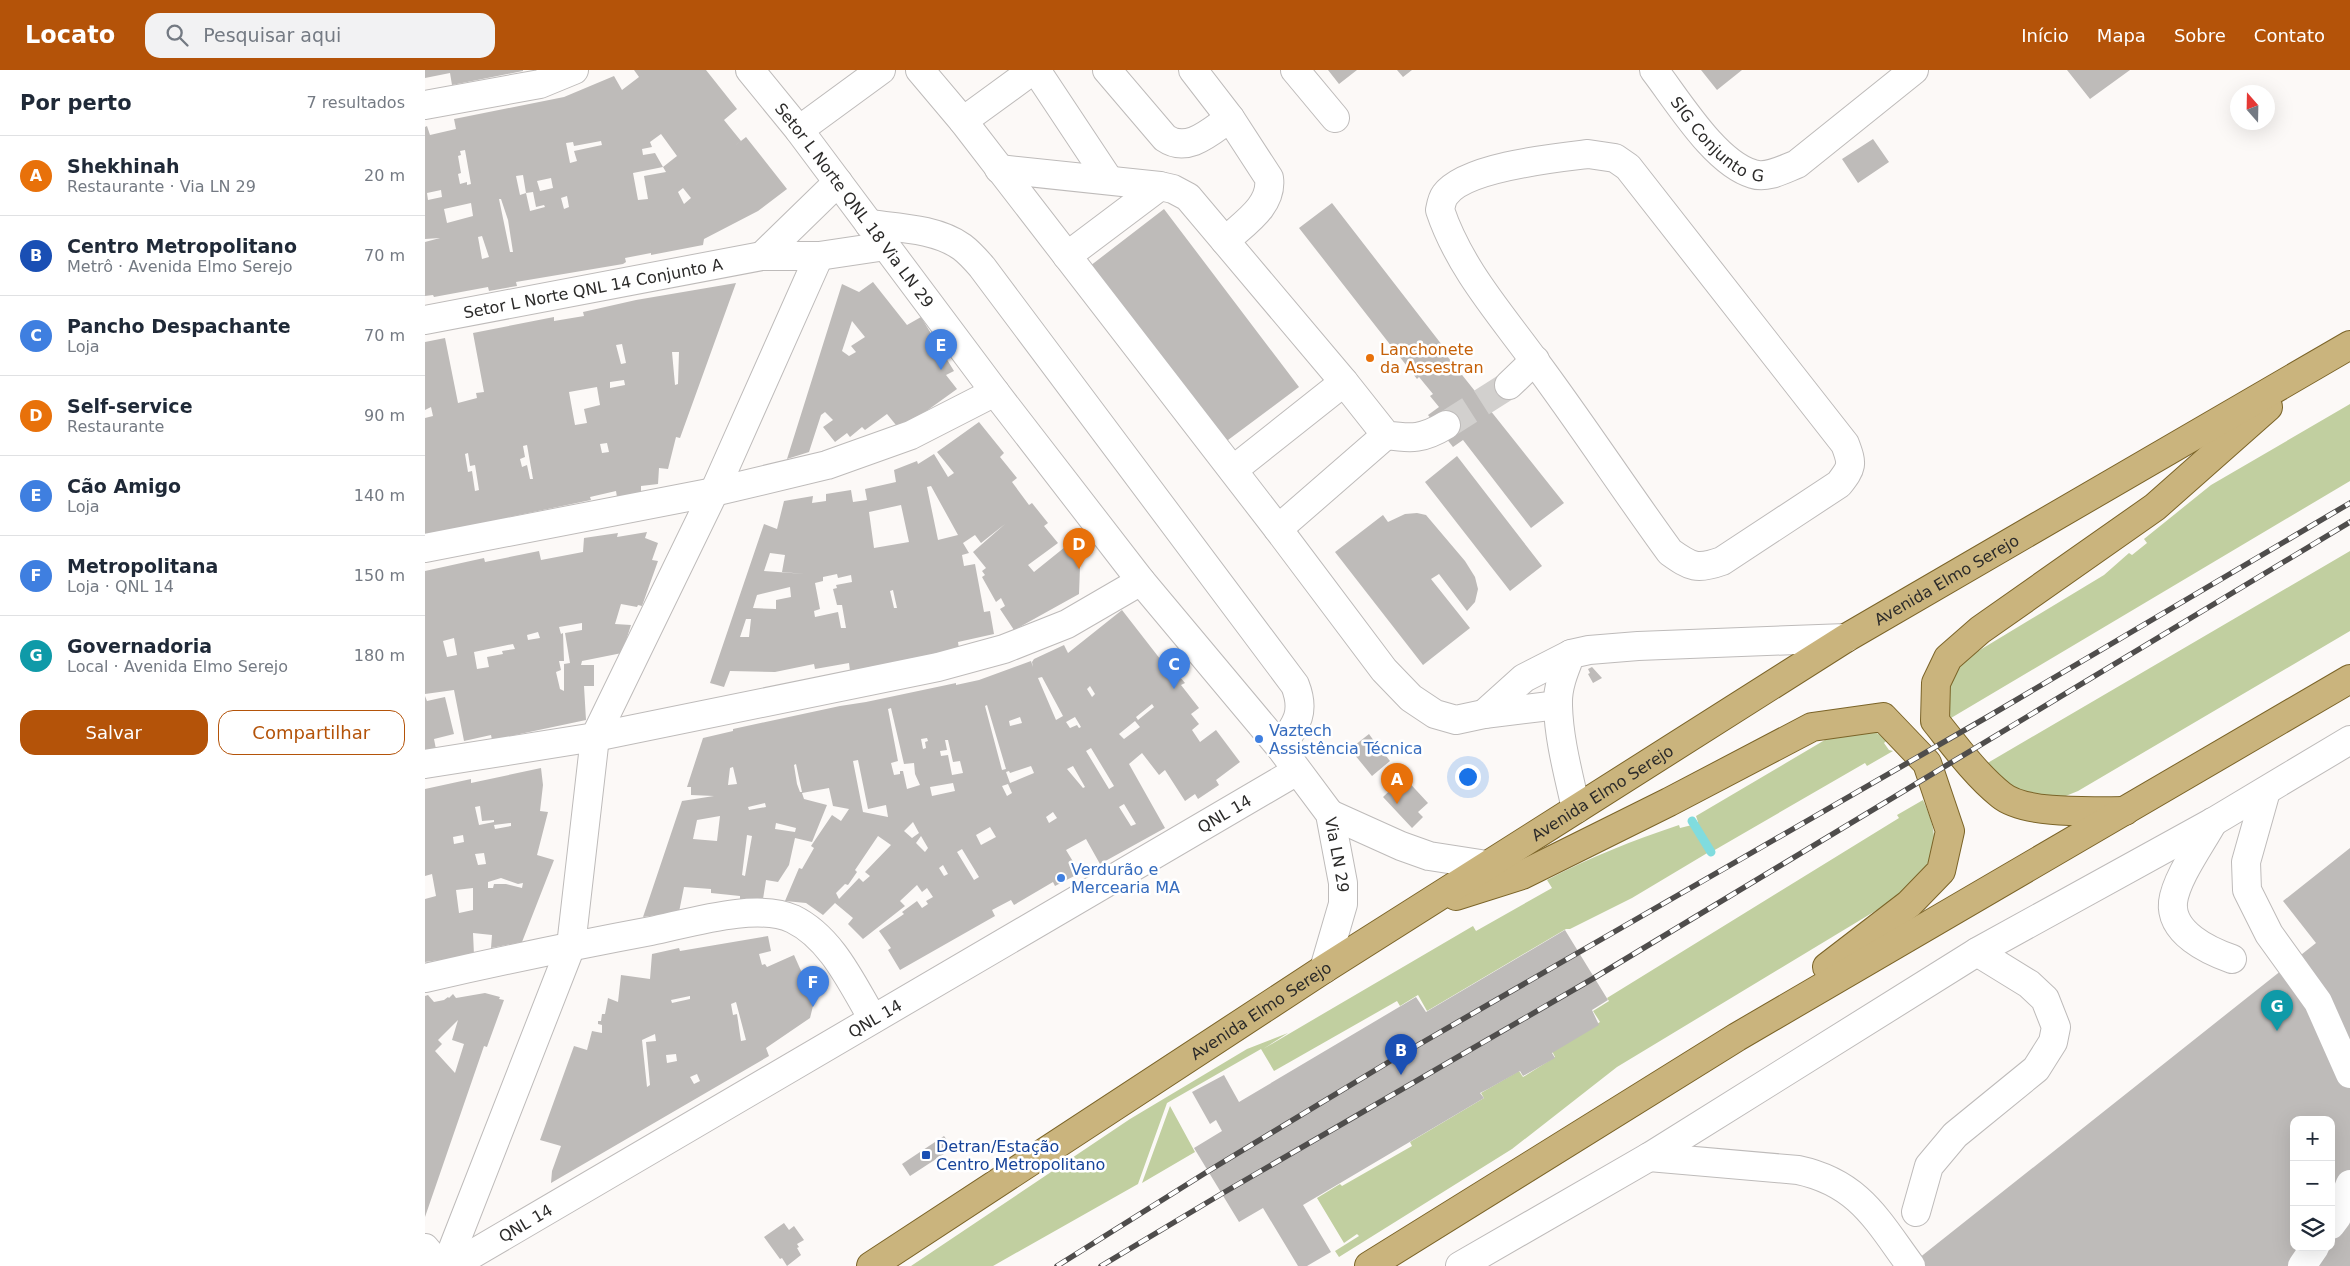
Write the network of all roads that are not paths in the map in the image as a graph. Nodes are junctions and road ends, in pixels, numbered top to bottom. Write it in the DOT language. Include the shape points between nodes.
graph roads {
  1 [pos="574,70"];
  2 [pos="750,70"];
  3 [pos="881,70"];
  4 [pos="920,70"];
  5 [pos="1034,70"];
  6 [pos="1107,70"];
  7 [pos="1193,70"];
  8 [pos="1295,70"];
  9 [pos="1655,70"];
  10 [pos="1914,70"];
  11 [pos="425,105"];
  12 [pos="1230,118"];
  13 [pos="1335,118"];
  14 [pos="963,121"];
  15 [pos="799,130"];
  16 [pos="999,169"];
  17 [pos="1109,180"];
  18 [pos="838,182"];
  19 [pos="1160,186"];
  20 [pos="869,224"];
  21 [pos="1225,240"];
  22 [pos="886,246"];
  23 [pos="762,256"];
  24 [pos="819,256"];
  25 [pos="1067,256"];
  26 [pos="425,320"];
  27 [pos="2350,346"];
  28 [pos="1535,360"];
  29 [pos="2315,366"];
  30 [pos="1344,382"];
  31 [pos="1509,385"];
  32 [pos="995,392"];
  33 [pos="1446,425"];
  34 [pos="1386,435"];
  35 [pos="1233,470"];
  36 [pos="715,492"];
  37 [pos="1278,529"];
  38 [pos="425,548"];
  39 [pos="1141,581"];
  40 [pos="1846,638"];
  41 [pos="1571,654"];
  42 [pos="2350,679"];
  43 [pos="1558,705"];
  44 [pos="1484,714"];
  45 [pos="595,736"];
  46 [pos="2350,740"];
  47 [pos="1280,747"];
  48 [pos="425,764"];
  49 [pos="1297,771"];
  50 [pos="2266,790"];
  51 [pos="1576,809"];
  52 [pos="2125,811"];
  53 [pos="1330,814"];
  54 [pos="2213,822"];
  55 [pos="1487,865"];
  56 [pos="1427,905"];
  57 [pos="571,946"];
  58 [pos="1977,952"];
  59 [pos="2233,959"];
  60 [pos="1324,969"];
  61 [pos="425,978"];
  62 [pos="873,1019"];
  63 [pos="1737,1037"];
  64 [pos="2350,1074"];
  65 [pos="1649,1158"];
  66 [pos="2350,1184"];
  67 [pos="1916,1212"];
  68 [pos="2335,1219"];
  69 [pos="425,1248"];
  70 [pos="2312,1251"];
  71 [pos="440,1266"];
  72 [pos="446,1266"];
  73 [pos="452,1266"];
  74 [pos="871,1266"];
  75 [pos="1369,1266"];
  76 [pos="1460,1266"];
  77 [pos="1911,1266"];
  78 [pos="2302,1266"];
  1 -- 11 [label="street" via="539,84"];
  2 -- 15 [label="street, Setor L Norte QNL 18 Via LN 29"];
  3 -- 15 [label="street"];
  4 -- 14 [label="street"];
  5 -- 14 [label="street"];
  5 -- 17 [label="street"];
  6 -- 12 [label="street" via="1172,143 1195,142"];
  7 -- 12 [label="street"];
  8 -- 13 [label="street"];
  9 -- 10 [label="street, SIG Conjunto G" via="1711,144 1733,165 1754,175 1774,173 1797,164"];
  12 -- 21 [label="street" via="1265,171 1271,188 1267,200"];
  14 -- 16 [label="street"];
  15 -- 18 [label="street, Setor L Norte QNL 18 Via LN 29"];
  16 -- 17 [label="street"];
  16 -- 25 [label="street"];
  17 -- 19 [label="street"];
  18 -- 20 [label="street, Setor L Norte QNL 18 Via LN 29"];
  18 -- 23 [label="street"];
  19 -- 21 [label="street" via="1188,197"];
  19 -- 25 [label="street"];
  20 -- 22 [label="street, Setor L Norte QNL 18 Via LN 29"];
  20 -- 47 [label="street" via="947,238 963,248 982,267 1295,685 1300,706 1297,722"];
  21 -- 30 [label="street"];
  22 -- 24 [label="street, Setor L Norte QNL 14 Conjunto A"];
  22 -- 32 [label="street, Setor L Norte QNL 18 Via LN 29"];
  23 -- 24 [label="street, Setor L Norte QNL 14 Conjunto A"];
  23 -- 26 [label="street, Setor L Norte QNL 14 Conjunto A"];
  24 -- 36 [label="street"];
  25 -- 35 [label="street"];
  27 -- 29 [label="main road, Avenida Elmo Serejo"];
  28 -- 28 [label="street" via="1670,552 1687,564 1706,567 1722,561 1839,484 1851,469 1851,458 1845,444 1646,190 1615,158 1588,154 1503,168 1458,183 1445,196 1440,210 1457,250 1493,307"];
  28 -- 31 [label="street"];
  29 -- 40 [label="main road, Avenida Elmo Serejo"];
  29 -- 52 [label="main road" via="2155,507 1980,630 1948,658 1937,683 1935,721 2003,796 2038,809"];
  30 -- 34 [label="street"];
  30 -- 35 [label="street"];
  32 -- 36 [label="street" via="911,435 827,465"];
  32 -- 39 [label="street, Setor L Norte QNL 18 Via LN 29"];
  33 -- 34 [label="street" via="1421,437"];
  34 -- 37 [label="street"];
  35 -- 37 [label="street"];
  36 -- 38 [label="street"];
  36 -- 45 [label="street"];
  37 -- 44 [label="street" via="1384,670 1411,698 1435,714 1456,720"];
  39 -- 45 [label="street" via="1067,624 1004,649 938,667"];
  39 -- 47 [label="street, Setor L Norte QNL 18 Via LN 29"];
  40 -- 41 [label="street" via="1638,646"];
  40 -- 51 [label="main road, Avenida Elmo Serejo"];
  41 -- 43 [label="street" via="1562,677"];
  41 -- 44 [label="street" via="1524,678"];
  42 -- 52 [label="main road"];
  43 -- 44 [label="street"];
  43 -- 51 [label="street"];
  45 -- 48 [label="street"];
  45 -- 57 [label="street"];
  46 -- 50 [label="street"];
  47 -- 49 [label="street, Setor L Norte QNL 18 Via LN 29"];
  49 -- 53 [label="street, Setor L Norte QNL 18 Via LN 29"];
  49 -- 62 [label="street, QNL 14"];
  50 -- 54 [label="street"];
  50 -- 64 [label="street" via="2246,862 2247,890 2269,934 2318,1002"];
  51 -- 55 [label="main road, Avenida Elmo Serejo"];
  52 -- 63 [label="main road"];
  53 -- 55 [label="street, Via LN 29" via="1429,856"];
  53 -- 60 [label="street, Via LN 29" via="1343,883 1343,904"];
  54 -- 58 [label="street"];
  54 -- 59 [label="street" via="2181,880 2173,902 2175,919 2210,951"];
  55 -- 56 [label="main road, Avenida Elmo Serejo"];
  56 -- 60 [label="main road, Avenida Elmo Serejo"];
  56 -- 63 [label="main road" via="1522,875 1812,727 1883,717 1927,763 1950,832 1941,871 1909,904"];
  57 -- 61 [label="street"];
  57 -- 62 [label="street" via="733,915 767,913 793,919 812,932 836,958"];
  57 -- 72 [label="street"];
  58 -- 65 [label="street"];
  58 -- 67 [label="street" via="2029,984 2045,999 2056,1026 2053,1042 2036,1069 1955,1135 1929,1166"];
  60 -- 74 [label="main road, Avenida Elmo Serejo"];
  62 -- 73 [label="street, QNL 14"];
  63 -- 75 [label="main road"];
  65 -- 76 [label="street"];
  65 -- 77 [label="street" via="1798,1170 1840,1184 1870,1212"];
  66 -- 68 [label="street"];
  69 -- 71 [label="street"];
  70 -- 78 [label="street"];
}
